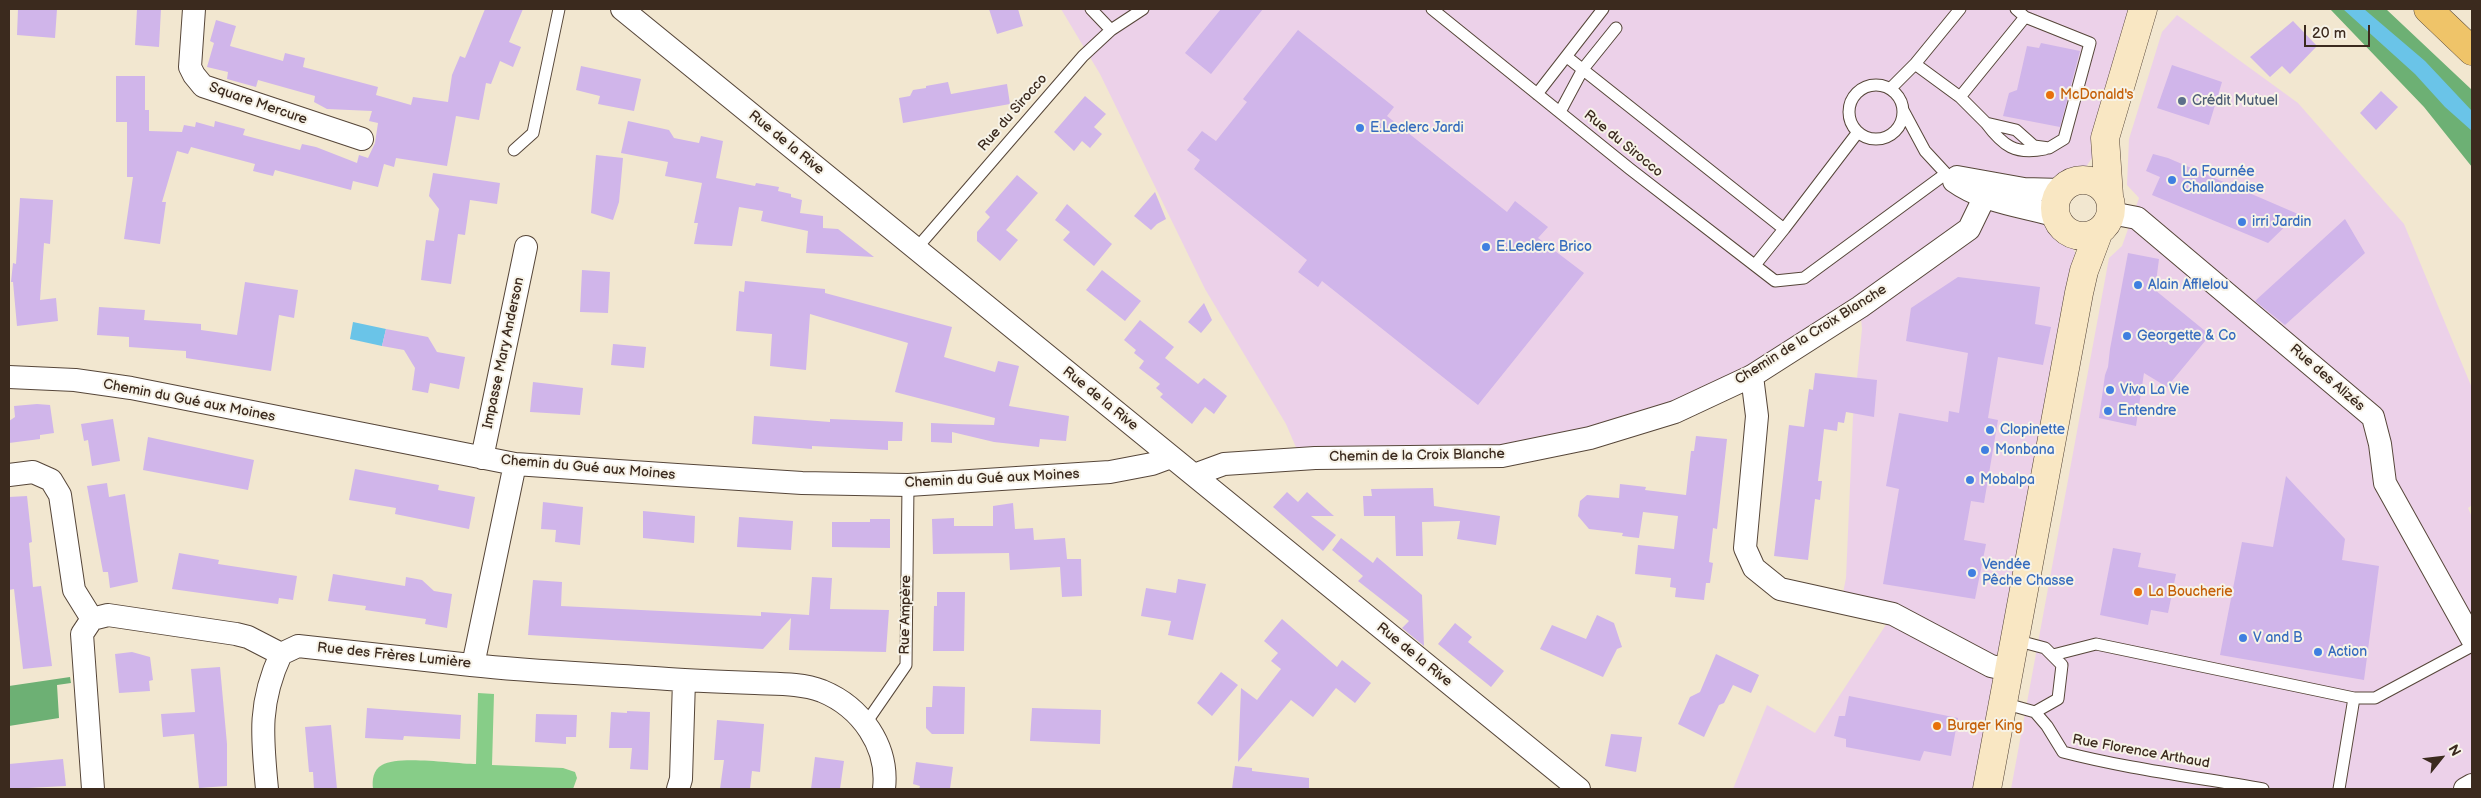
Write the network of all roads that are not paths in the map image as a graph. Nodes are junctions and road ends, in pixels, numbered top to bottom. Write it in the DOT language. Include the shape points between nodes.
graph roads {
  1 [pos="194,9"];
  2 [pos="559,9"];
  3 [pos="622,9"];
  4 [pos="1091,9"];
  5 [pos="1144,9"];
  6 [pos="1432,9"];
  7 [pos="1603,9"];
  8 [pos="1960,9"];
  9 [pos="2016,9"];
  10 [pos="2143,9"];
  11 [pos="2428,9"];
  12 [pos="2025,17"];
  13 [pos="1616,28"];
  14 [pos="1111,30"];
  15 [pos="2472,51"];
  16 [pos="1567,57"];
  17 [pos="1915,64"];
  18 [pos="1584,69"];
  19 [pos="1891,88"];
  20 [pos="1537,94"];
  21 [pos="1960,98"];
  22 [pos="1904,110"];
  23 [pos="1560,112"];
  24 [pos="1986,123"];
  25 [pos="1858,132"];
  26 [pos="362,139"];
  27 [pos="2104,141"];
  28 [pos="2049,148"];
  29 [pos="514,150"];
  30 [pos="1951,178"];
  31 [pos="1984,198"];
  32 [pos="2065,204"];
  33 [pos="2106,213"];
  34 [pos="1784,229"];
  35 [pos="526,248"];
  36 [pos="916,249"];
  37 [pos="1755,265"];
  38 [pos="2084,271"];
  39 [pos="1752,376"];
  40 [pos="9,377"];
  41 [pos="1172,457"];
  42 [pos="482,458"];
  43 [pos="515,464"];
  44 [pos="9,475"];
  45 [pos="1194,475"];
  46 [pos="908,485"];
  47 [pos="92,620"];
  48 [pos="2472,639"];
  49 [pos="2015,640"];
  50 [pos="2472,646"];
  51 [pos="281,654"];
  52 [pos="2053,655"];
  53 [pos="473,665"];
  54 [pos="2009,670"];
  55 [pos="684,680"];
  56 [pos="2354,698"];
  57 [pos="2003,703"];
  58 [pos="2035,712"];
  59 [pos="866,723"];
  60 [pos="2472,785"];
  61 [pos="93,789"];
  62 [pos="267,789"];
  63 [pos="678,789"];
  64 [pos="884,789"];
  65 [pos="1578,789"];
  66 [pos="1988,789"];
  67 [pos="2263,789"];
  68 [pos="2339,789"];
  69 [pos="2465,789"];
  1 -- 26 [label="street, Square Mercure" via="190,67 203,86"];
  2 -- 29 [label="lane" via="534,133"];
  3 -- 36 [label="street, Rue de la Rive"];
  4 -- 14 [label="lane"];
  5 -- 14 [label="lane, Rue du Sirocco"];
  6 -- 20 [label="lane, Rue du Sirocco"];
  7 -- 16 [label="lane"];
  8 -- 17 [label="lane"];
  9 -- 12 [label="lane"];
  10 -- 27 [label="main road"];
  11 -- 15 [label="highway"];
  12 -- 21 [label="lane"];
  12 -- 28 [label="lane" via="2090,44 2064,139"];
  13 -- 18 [label="lane"];
  14 -- 36 [label="lane, Rue du Sirocco" via="1083,56"];
  16 -- 18 [label="lane"];
  16 -- 20 [label="lane"];
  17 -- 19 [label="lane"];
  17 -- 21 [label="lane"];
  18 -- 23 [label="lane"];
  18 -- 34 [label="lane"];
  19 -- 22 [label="lane"];
  19 -- 25 [label="lane" via="1873,84 1857,91 1850,103 1849,116"];
  20 -- 23 [label="lane, Rue du Sirocco"];
  21 -- 24 [label="lane"];
  22 -- 25 [label="lane" via="1900,126 1884,138 1866,137"];
  22 -- 30 [label="lane" via="1925,151"];
  23 -- 37 [label="lane, Rue du Sirocco"];
  24 -- 28 [label="lane" via="2016,130 2034,146"];
  24 -- 28 [label="lane" via="2000,141 2015,150 2029,152"];
  25 -- 34 [label="lane"];
  27 -- 32 [label="main road"];
  27 -- 33 [label="main road"];
  30 -- 31 [label="street"];
  30 -- 32 [label="street" via="2024,190"];
  30 -- 37 [label="lane, Rue du Sirocco" via="1804,278 1775,281"];
  31 -- 32 [label="street"];
  31 -- 39 [label="street, Chemin de la Croix Blanche" via="1969,229 1860,307"];
  32 -- 33 [label="main road" via="2081,235"];
  32 -- 33 [label="main road" via="2095,183"];
  32 -- 38 [label="main road"];
  33 -- 38 [label="main road"];
  33 -- 48 [label="street, Rue des Alizés" via="2137,218 2373,418 2385,483"];
  34 -- 37 [label="lane"];
  35 -- 42 [label="street, Impasse Mary Anderson"];
  36 -- 41 [label="street, Rue de la Rive"];
  38 -- 49 [label="main road"];
  39 -- 45 [label="street, Chemin de la Croix Blanche" via="1675,412 1590,438 1502,456 1315,458 1224,464"];
  39 -- 54 [label="street" via="1757,416 1745,548 1754,568 1780,589 1893,614 1991,666"];
  40 -- 42 [label="street, Chemin du Gué aux Moines" via="76,380 132,388"];
  41 -- 45 [label="street, Rue de la Rive"];
  41 -- 46 [label="street, Chemin du Gué aux Moines" via="1110,472"];
  42 -- 43 [label="street, Chemin du Gué aux Moines"];
  43 -- 46 [label="street, Chemin du Gué aux Moines" via="802,484"];
  43 -- 53 [label="street"];
  44 -- 47 [label="street" via="34,472 51,480 60,495 74,590"];
  45 -- 65 [label="street, Rue de la Rive"];
  46 -- 59 [label="lane, Rue Ampère" via="906,665"];
  47 -- 51 [label="street" via="108,615 236,634"];
  47 -- 61 [label="street" via="82,634"];
  49 -- 52 [label="lane" via="2045,648"];
  49 -- 54 [label="main road"];
  50 -- 56 [label="lane" via="2375,698"];
  51 -- 53 [label="street, Rue des Frères Lumière" via="298,646"];
  51 -- 62 [label="street" via="270,678 263,712"];
  52 -- 56 [label="lane" via="2096,644"];
  52 -- 58 [label="lane" via="2062,665 2058,699"];
  53 -- 55 [label="street, Rue des Frères Lumière"];
  54 -- 57 [label="main road"];
  55 -- 59 [label="street, Rue des Frères Lumière" via="797,685 822,691 842,702 855,710"];
  55 -- 63 [label="street"];
  56 -- 68 [label="lane"];
  57 -- 58 [label="lane"];
  57 -- 66 [label="main road"];
  58 -- 67 [label="lane, Rue Florence Arthaud" via="2063,752 2104,763"];
  59 -- 64 [label="street" via="882,758"];
  60 -- 69 [label="street"];
}
